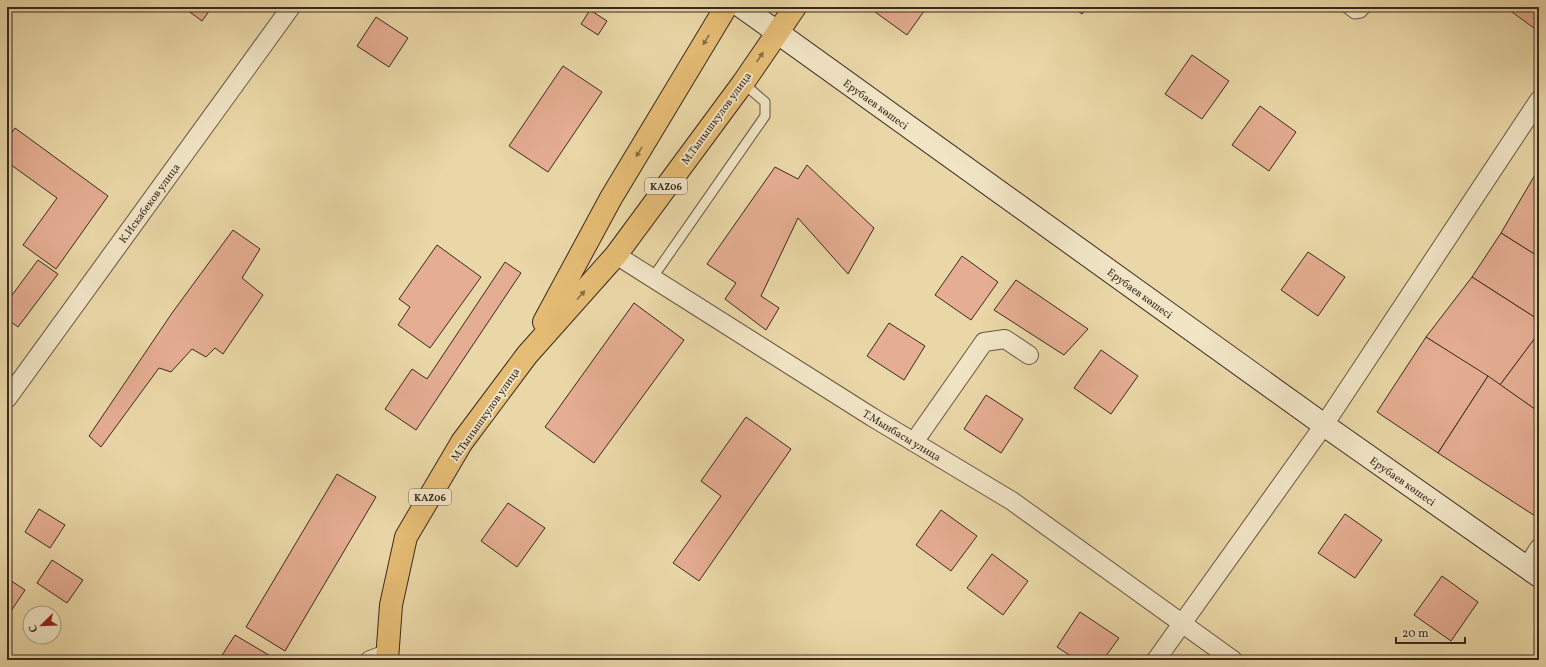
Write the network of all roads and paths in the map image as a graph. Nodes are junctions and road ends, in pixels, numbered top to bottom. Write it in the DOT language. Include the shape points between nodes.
graph roads {
  1 [pos="291,7"];
  2 [pos="726,7"];
  3 [pos="742,7"];
  4 [pos="795,7"];
  5 [pos="1345,7"];
  6 [pos="1367,7"];
  7 [pos="777,32"];
  8 [pos="743,84"];
  9 [pos="1539,100"];
  10 [pos="616,254"];
  11 [pos="653,277"];
  12 [pos="527,355"];
  13 [pos="1029,355"];
  14 [pos="7,399"];
  15 [pos="1324,425"];
  16 [pos="914,442"];
  17 [pos="1539,548"];
  18 [pos="1533,572"];
  19 [pos="1182,623"];
  20 [pos="381,658"];
  21 [pos="1156,660"];
  22 [pos="1233,660"];
  1 -- 14 [label="street, К.Искабеков улица"];
  2 -- 12 [label="main road, М.Тынышкулов улица / KАZ06, one-way" via="611,198"];
  3 -- 7 [label="main road, Ерубаев көшесі"];
  4 -- 7 [label="main road, М.Тынышкулов улица / KАZ06"];
  5 -- 6 [label="lane" via="1354,14 1361,13"];
  8 -- 7 [label="main road, М.Тынышкулов улица / KАZ06, one-way"];
  7 -- 15 [label="main road, Ерубаев көшесі"];
  8 -- 10 [label="main road, М.Тынышкулов улица / KАZ06"];
  8 -- 11 [label="lane" via="765,102 766,116"];
  9 -- 15 [label="street"];
  10 -- 11 [label="street, Т.Мынбасы улица"];
  12 -- 10 [label="main road, М.Тынышкулов улица / KАZ06, one-way"];
  11 -- 16 [label="street, Т.Мынбасы улица"];
  12 -- 20 [label="main road, М.Тынышкулов улица / KАZ06" via="462,442 406,536"];
  13 -- 16 [label="street" via="1005,339 984,342"];
  15 -- 18 [label="main road, Ерубаев көшесі"];
  15 -- 19 [label="street"];
  16 -- 19 [label="street, Т.Мынбасы улица" via="1012,501"];
  17 -- 18 [label="street"];
  19 -- 21 [label="street"];
  19 -- 22 [label="street, Т.Мынбасы улица"];
}
